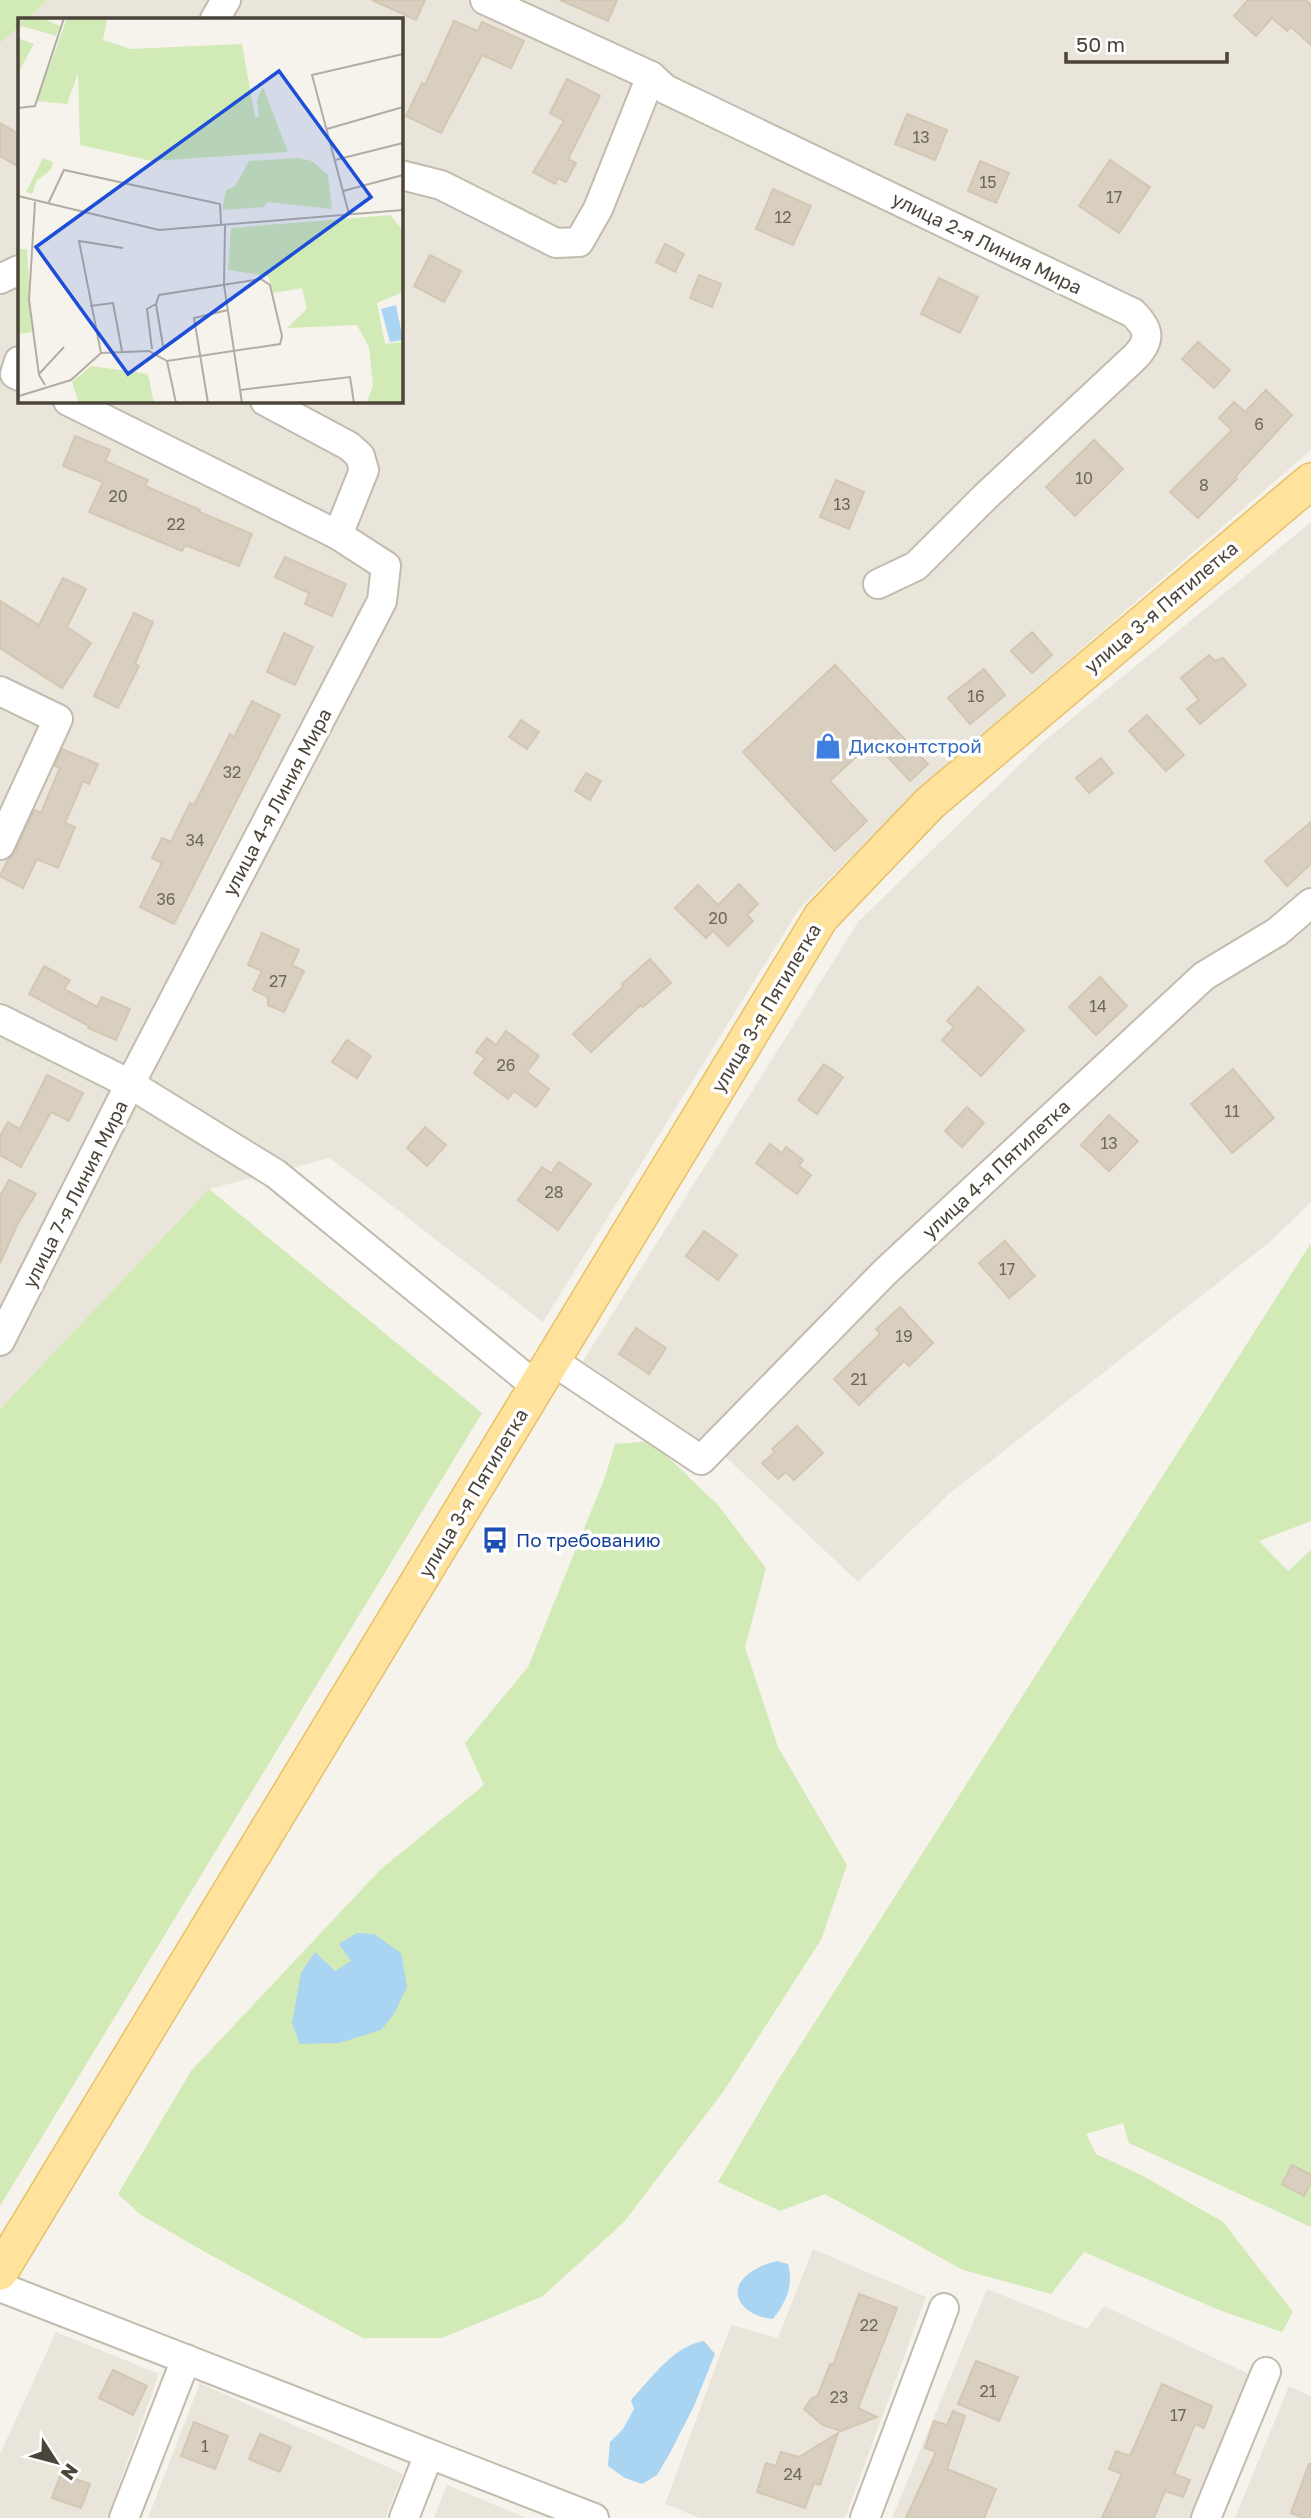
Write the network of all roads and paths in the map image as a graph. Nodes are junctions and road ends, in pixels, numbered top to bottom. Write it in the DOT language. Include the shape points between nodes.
graph roads {
  1 [pos="226,0"];
  2 [pos="485,0"];
  3 [pos="216,18"];
  4 [pos="651,76"];
  5 [pos="402,175"];
  6 [pos="18,270"];
  7 [pos="0,279"];
  8 [pos="70,402"];
  9 [pos="266,402"];
  10 [pos="1311,481"];
  11 [pos="338,535"];
  12 [pos="878,584"];
  13 [pos="0,691"];
  14 [pos="0,845"];
  15 [pos="1311,902"];
  16 [pos="0,1019"];
  17 [pos="130,1084"];
  18 [pos="0,1341"];
  19 [pos="545,1374"];
  20 [pos="0,2272"];
  21 [pos="0,2287"];
  22 [pos="944,2308"];
  23 [pos="186,2359"];
  24 [pos="1266,2372"];
  25 [pos="429,2454"];
  26 [pos="124,2518"];
  27 [pos="404,2518"];
  28 [pos="594,2518"];
  29 [pos="865,2518"];
  30 [pos="1206,2518"];
  1 -- 3 [label="street"];
  2 -- 4 [label="street, улица 2-я Линия Мира"];
  4 -- 5 [label="street" via="598,209 579,242 556,243 441,185"];
  4 -- 12 [label="street, улица 2-я Линия Мира" via="665,89 1142,321 1147,335 1135,357 916,566"];
  6 -- 7 [label="street"];
  8 -- 11 [label="street, улица 4-я Линия Мира"];
  9 -- 11 [label="street" via="360,456 364,470"];
  10 -- 19 [label="main road, улица 3-я Пятилетка" via="930,803 821,917"];
  11 -- 17 [label="street, улица 4-я Линия Мира" via="386,566 382,601"];
  13 -- 14 [label="street" via="58,719"];
  15 -- 19 [label="street, улица 4-я Пятилетка" via="1277,932 1203,976 885,1272 701,1460"];
  16 -- 17 [label="street"];
  17 -- 18 [label="street, улица 7-я Линия Мира"];
  17 -- 19 [label="street" via="276,1174"];
  19 -- 20 [label="main road, улица 3-я Пятилетка"];
  21 -- 23 [label="street"];
  22 -- 29 [label="street"];
  23 -- 25 [label="street"];
  23 -- 26 [label="street"];
  24 -- 30 [label="street"];
  25 -- 27 [label="street"];
  25 -- 28 [label="street"];
}
